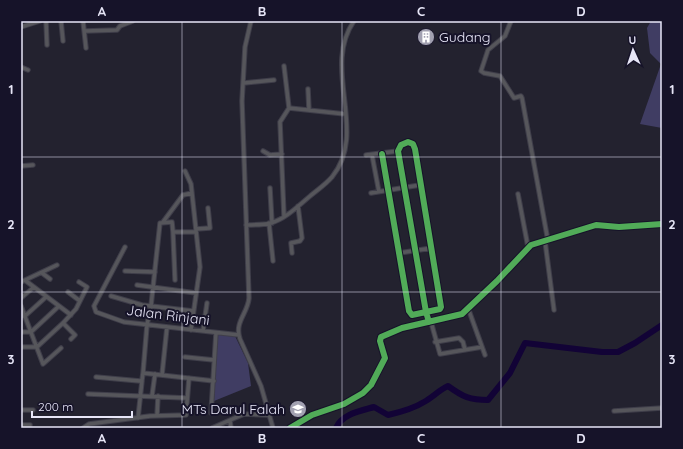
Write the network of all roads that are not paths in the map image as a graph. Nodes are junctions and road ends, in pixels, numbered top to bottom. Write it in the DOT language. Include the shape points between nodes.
graph roads {
  1 [pos="40,21"];
  2 [pos="46,21"];
  3 [pos="61,21"];
  4 [pos="83,21"];
  5 [pos="133,21"];
  6 [pos="250,21"];
  7 [pos="354,21"];
  8 [pos="511,21"];
  9 [pos="21,27"];
  10 [pos="85,31"];
  11 [pos="63,41"];
  12 [pos="47,45"];
  13 [pos="86,48"];
  14 [pos="284,66"];
  15 [pos="21,67"];
  16 [pos="28,70"];
  17 [pos="274,80"];
  18 [pos="244,83"];
  19 [pos="308,89"];
  20 [pos="289,108"];
  21 [pos="309,110"];
  22 [pos="346,114"];
  23 [pos="263,151"];
  24 [pos="398,151"];
  25 [pos="282,154"];
  26 [pos="382,154"];
  27 [pos="366,155"];
  28 [pos="372,155"];
  29 [pos="33,165"];
  30 [pos="21,166"];
  31 [pos="185,171"];
  32 [pos="420,185"];
  33 [pos="270,188"];
  34 [pos="404,188"];
  35 [pos="388,190"];
  36 [pos="379,192"];
  37 [pos="192,193"];
  38 [pos="371,193"];
  39 [pos="518,194"];
  40 [pos="298,206"];
  41 [pos="208,208"];
  42 [pos="284,216"];
  43 [pos="163,222"];
  44 [pos="270,223"];
  45 [pos="662,224"];
  46 [pos="246,225"];
  47 [pos="196,230"];
  48 [pos="173,232"];
  49 [pos="547,241"];
  50 [pos="125,247"];
  51 [pos="528,247"];
  52 [pos="432,248"];
  53 [pos="415,250"];
  54 [pos="292,253"];
  55 [pos="399,253"];
  56 [pos="273,261"];
  57 [pos="57,265"];
  58 [pos="125,271"];
  59 [pos="154,272"];
  60 [pos="42,273"];
  61 [pos="50,279"];
  62 [pos="175,280"];
  63 [pos="26,281"];
  64 [pos="21,282"];
  65 [pos="79,282"];
  66 [pos="137,285"];
  67 [pos="34,287"];
  68 [pos="153,287"];
  69 [pos="68,292"];
  70 [pos="196,293"];
  71 [pos="112,296"];
  72 [pos="46,297"];
  73 [pos="21,298"];
  74 [pos="80,301"];
  75 [pos="207,303"];
  76 [pos="21,306"];
  77 [pos="58,306"];
  78 [pos="151,306"];
  79 [pos="468,308"];
  80 [pos="554,310"];
  81 [pos="193,311"];
  82 [pos="426,312"];
  83 [pos="70,315"];
  84 [pos="23,316"];
  85 [pos="430,322"];
  86 [pos="63,323"];
  87 [pos="147,324"];
  88 [pos="167,327"];
  89 [pos="191,330"];
  90 [pos="203,331"];
  91 [pos="21,332"];
  92 [pos="31,332"];
  93 [pos="216,333"];
  94 [pos="239,335"];
  95 [pos="71,339"];
  96 [pos="435,342"];
  97 [pos="21,346"];
  98 [pos="37,347"];
  99 [pos="482,347"];
  100 [pos="61,348"];
  101 [pos="465,350"];
  102 [pos="485,355"];
  103 [pos="185,357"];
  104 [pos="214,360"];
  105 [pos="143,373"];
  106 [pos="155,374"];
  107 [pos="162,375"];
  108 [pos="96,377"];
  109 [pos="189,378"];
  110 [pos="142,381"];
  111 [pos="214,381"];
  112 [pos="88,394"];
  113 [pos="152,396"];
  114 [pos="158,396"];
  115 [pos="140,398"];
  116 [pos="187,398"];
  117 [pos="662,408"];
  118 [pos="21,410"];
  119 [pos="33,410"];
  120 [pos="614,410"];
  121 [pos="211,413"];
  122 [pos="268,415"];
  123 [pos="157,416"];
  124 [pos="138,418"];
  125 [pos="230,421"];
  126 [pos="21,425"];
  127 [pos="30,425"];
  128 [pos="297,426"];
  129 [pos="82,428"];
  130 [pos="212,428"];
  131 [pos="231,428"];
  132 [pos="273,428"];
  133 [pos="290,428"];
  1 -- 9 [label="street"];
  2 -- 12 [label="street"];
  3 -- 11 [label="street"];
  4 -- 10 [label="street"];
  5 -- 10 [label="street" via="120,26 117,30"];
  6 -- 18 [label="street" via="245,47"];
  7 -- 22 [label="street" via="347,34 342,56"];
  8 -- 49 [label="street" via="505,36 488,50 481,71 500,76 514,98 522,98"];
  10 -- 13 [label="street"];
  14 -- 20 [label="street"];
  15 -- 16 [label="street"];
  17 -- 18 [label="street"];
  18 -- 46 [label="street" via="242,101"];
  19 -- 21 [label="street"];
  20 -- 21 [label="street"];
  20 -- 25 [label="street" via="280,122"];
  21 -- 22 [label="street"];
  22 -- 40 [label="street" via="347,137 339,165 328,181"];
  23 -- 25 [label="street" via="270,155"];
  24 -- 26 [label="street"];
  24 -- 32 [label="street" via="405,143 413,144"];
  24 -- 34 [label="street"];
  25 -- 42 [label="street"];
  26 -- 28 [label="street"];
  26 -- 35 [label="street"];
  27 -- 28 [label="street"];
  28 -- 36 [label="street"];
  29 -- 30 [label="street"];
  31 -- 37 [label="street"];
  32 -- 34 [label="street"];
  32 -- 52 [label="street"];
  33 -- 44 [label="street"];
  34 -- 35 [label="street"];
  34 -- 53 [label="street"];
  35 -- 36 [label="street"];
  35 -- 55 [label="street"];
  36 -- 38 [label="street"];
  37 -- 43 [label="street" via="183,195"];
  37 -- 47 [label="street"];
  39 -- 51 [label="street"];
  40 -- 42 [label="street"];
  40 -- 54 [label="street" via="302,238 291,243"];
  41 -- 47 [label="street" via="210,228"];
  42 -- 44 [label="street"];
  43 -- 48 [label="street" via="172,222"];
  43 -- 59 [label="street" via="159,223"];
  44 -- 46 [label="street"];
  44 -- 56 [label="street"];
  45 -- 49 [label="street" via="619,227 596,225"];
  46 -- 94 [label="street" via="250,298 239,322"];
  47 -- 48 [label="street"];
  47 -- 70 [label="street" via="200,267"];
  48 -- 62 [label="street"];
  49 -- 51 [label="street"];
  49 -- 80 [label="street"];
  50 -- 87 [label="street, Jalan Rinjani" via="94,309 121,321"];
  51 -- 79 [label="street"];
  52 -- 53 [label="street"];
  52 -- 82 [label="street" via="442,307"];
  53 -- 55 [label="street"];
  53 -- 82 [label="street"];
  55 -- 82 [label="street" via="410,314"];
  57 -- 60 [label="street"];
  58 -- 59 [label="street"];
  59 -- 68 [label="street"];
  60 -- 61 [label="street"];
  60 -- 63 [label="street"];
  63 -- 64 [label="street"];
  63 -- 67 [label="street"];
  65 -- 74 [label="street" via="87,287"];
  66 -- 68 [label="street"];
  67 -- 72 [label="street"];
  67 -- 73 [label="street"];
  68 -- 70 [label="street"];
  68 -- 78 [label="street"];
  69 -- 74 [label="street"];
  70 -- 81 [label="street"];
  71 -- 78 [label="street"];
  72 -- 77 [label="street"];
  72 -- 84 [label="street"];
  74 -- 83 [label="street"];
  75 -- 90 [label="street"];
  76 -- 84 [label="street"];
  77 -- 83 [label="street"];
  77 -- 92 [label="street"];
  78 -- 81 [label="street"];
  78 -- 87 [label="street"];
  79 -- 85 [label="street" via="456,316"];
  79 -- 99 [label="street"];
  81 -- 89 [label="street"];
  82 -- 85 [label="street"];
  83 -- 86 [label="street"];
  84 -- 92 [label="street"];
  85 -- 96 [label="street"];
  85 -- 128 [label="street" via="397,330 381,337 385,358 367,390 346,402 312,415"];
  86 -- 95 [label="street" via="75,335"];
  86 -- 98 [label="street"];
  87 -- 88 [label="street, Jalan Rinjani"];
  87 -- 105 [label="street"];
  88 -- 89 [label="street, Jalan Rinjani"];
  88 -- 107 [label="street"];
  89 -- 90 [label="street, Jalan Rinjani"];
  90 -- 93 [label="street, Jalan Rinjani"];
  91 -- 92 [label="street"];
  92 -- 98 [label="street"];
  93 -- 94 [label="street, Jalan Rinjani"];
  93 -- 104 [label="street"];
  94 -- 122 [label="street" via="263,392"];
  96 -- 101 [label="street" via="459,338"];
  96 -- 101 [label="street" via="440,354"];
  97 -- 98 [label="street"];
  98 -- 100 [label="street" via="43,364"];
  99 -- 101 [label="street"];
  99 -- 102 [label="street"];
  103 -- 104 [label="street"];
  104 -- 111 [label="street"];
  105 -- 106 [label="street"];
  105 -- 110 [label="street"];
  106 -- 107 [label="street"];
  106 -- 113 [label="street"];
  107 -- 109 [label="street"];
  108 -- 110 [label="street"];
  109 -- 111 [label="street"];
  109 -- 116 [label="street"];
  110 -- 115 [label="street"];
  111 -- 121 [label="street"];
  112 -- 115 [label="street"];
  113 -- 114 [label="street"];
  113 -- 115 [label="street"];
  114 -- 116 [label="street"];
  114 -- 123 [label="street"];
  115 -- 124 [label="street"];
  116 -- 123 [label="street" via="186,414"];
  117 -- 120 [label="street"];
  118 -- 119 [label="street"];
  122 -- 125 [label="street" via="245,414"];
  122 -- 132 [label="street"];
  123 -- 124 [label="street"];
  124 -- 129 [label="street" via="87,424"];
  125 -- 130 [label="street"];
  125 -- 131 [label="street"];
  126 -- 127 [label="street"];
  128 -- 133 [label="street"];
}
